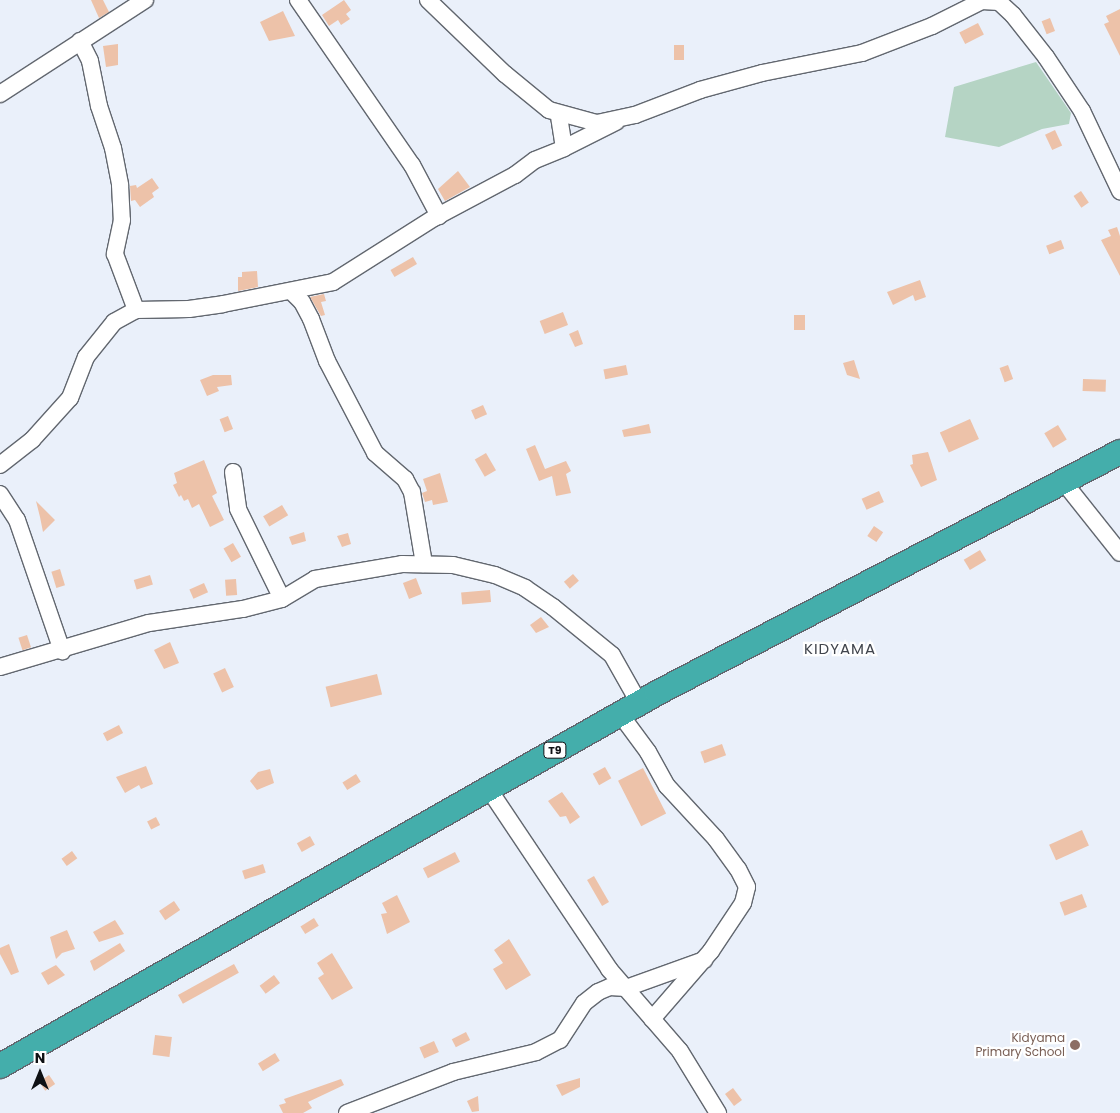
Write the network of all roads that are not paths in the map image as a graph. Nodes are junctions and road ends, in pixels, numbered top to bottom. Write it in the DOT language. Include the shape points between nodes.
graph roads {
  1 [pos="145,0"];
  2 [pos="298,0"];
  3 [pos="428,0"];
  4 [pos="982,0"];
  5 [pos="80,41"];
  6 [pos="0,94"];
  7 [pos="559,115"];
  8 [pos="622,118"];
  9 [pos="564,148"];
  10 [pos="1120,191"];
  11 [pos="439,216"];
  12 [pos="291,291"];
  13 [pos="136,310"];
  14 [pos="1120,452"];
  15 [pos="0,465"];
  16 [pos="234,472"];
  17 [pos="1062,480"];
  18 [pos="0,494"];
  19 [pos="1120,553"];
  20 [pos="424,564"];
  21 [pos="282,599"];
  22 [pos="62,651"];
  23 [pos="0,667"];
  24 [pos="629,708"];
  25 [pos="488,788"];
  26 [pos="704,960"];
  27 [pos="626,988"];
  28 [pos="652,1019"];
  29 [pos="0,1066"];
  30 [pos="347,1113"];
  31 [pos="718,1113"];
  1 -- 5 [label="street"];
  2 -- 11 [label="street" via="412,166"];
  3 -- 7 [label="street" via="505,74"];
  4 -- 8 [label="street" via="932,26 862,53 700,90"];
  4 -- 10 [label="street" via="999,2 1046,57 1082,112"];
  5 -- 6 [label="street"];
  5 -- 13 [label="street" via="90,61 99,106 114,148 122,220 115,254"];
  7 -- 8 [label="street" via="597,123"];
  7 -- 9 [label="street"];
  8 -- 9 [label="street" via="602,132"];
  9 -- 11 [label="street" via="535,160 515,175"];
  11 -- 12 [label="street" via="333,282"];
  12 -- 13 [label="street" via="189,309"];
  12 -- 20 [label="street" via="302,302 311,319 327,361 375,453 405,479 412,492"];
  13 -- 15 [label="street" via="114,322 86,357 70,398 32,440"];
  14 -- 17 [label="highway, T9"];
  16 -- 21 [label="street" via="238,509"];
  17 -- 19 [label="street"];
  17 -- 24 [label="highway, T9"];
  18 -- 22 [label="street" via="17,520"];
  20 -- 21 [label="street" via="374,568 315,580"];
  20 -- 24 [label="street" via="452,565 495,575 532,593 612,655"];
  21 -- 22 [label="street" via="243,609 149,623"];
  22 -- 23 [label="street"];
  24 -- 25 [label="highway, T9"];
  24 -- 26 [label="street" via="666,786 716,839 738,868 746,887 743,903"];
  25 -- 27 [label="street" via="573,918"];
  25 -- 29 [label="highway, T9"];
  26 -- 27 [label="street"];
  26 -- 28 [label="street"];
  27 -- 28 [label="street"];
  27 -- 30 [label="street" via="610,987 598,992 584,1003 560,1040 536,1052 453,1072"];
  28 -- 31 [label="street" via="680,1052"];
}
